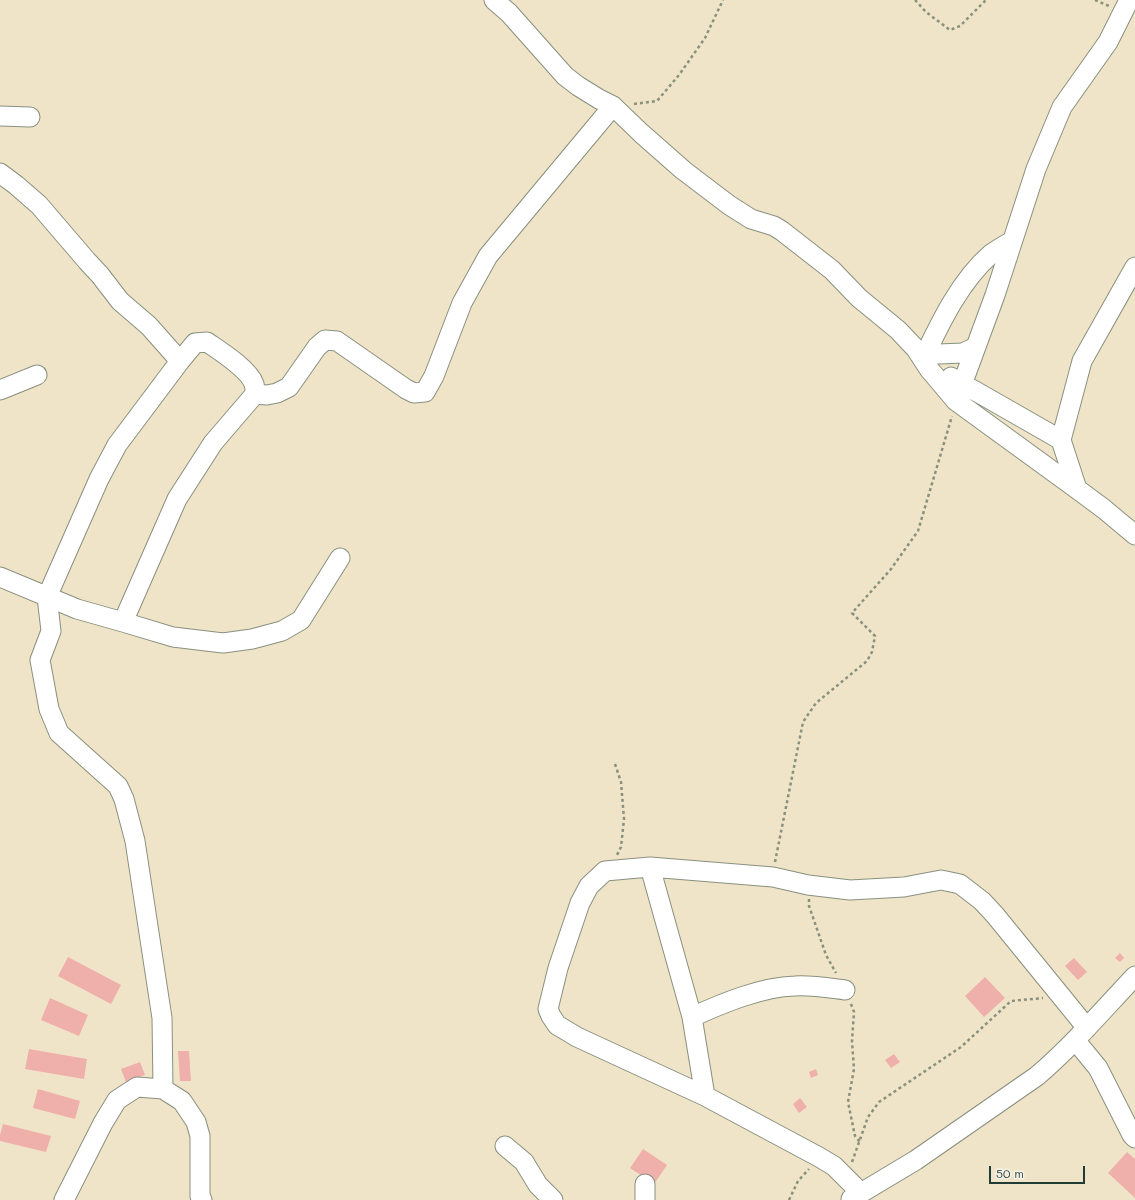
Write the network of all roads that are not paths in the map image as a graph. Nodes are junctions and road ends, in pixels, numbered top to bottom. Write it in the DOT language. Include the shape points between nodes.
graph roads {
  1 [pos="494,0"];
  2 [pos="1129,0"];
  3 [pos="613,106"];
  4 [pos="0,116"];
  5 [pos="30,117"];
  6 [pos="0,173"];
  7 [pos="1012,241"];
  8 [pos="1135,267"];
  9 [pos="976,347"];
  10 [pos="922,353"];
  11 [pos="180,362"];
  12 [pos="37,376"];
  13 [pos="0,390"];
  14 [pos="959,393"];
  15 [pos="255,394"];
  16 [pos="1061,440"];
  17 [pos="1077,488"];
  18 [pos="1135,535"];
  19 [pos="340,558"];
  20 [pos="0,577"];
  21 [pos="47,597"];
  22 [pos="123,622"];
  23 [pos="650,867"];
  24 [pos="1135,976"];
  25 [pos="845,990"];
  26 [pos="692,1017"];
  27 [pos="1081,1034"];
  28 [pos="163,1089"];
  29 [pos="705,1096"];
  30 [pos="1135,1138"];
  31 [pos="505,1146"];
  32 [pos="856,1197"];
  33 [pos="64,1200"];
  34 [pos="202,1200"];
  35 [pos="553,1200"];
  1 -- 3 [label="street" via="509,13 565,76"];
  2 -- 7 [label="street" via="1108,42 1062,107 1036,169"];
  3 -- 10 [label="street" via="683,170 729,206 751,219 774,226 832,270 859,298"];
  3 -- 15 [label="street" via="488,256 462,302 434,376 425,392 414,393 406,389 337,342 325,340 317,347 289,387 277,393"];
  4 -- 5 [label="street"];
  6 -- 11 [label="street" via="39,205 120,301 149,326"];
  7 -- 9 [label="street"];
  7 -- 10 [label="street" via="992,254 959,291"];
  8 -- 16 [label="street" via="1082,361"];
  9 -- 10 [label="street" via="963,353"];
  9 -- 14 [label="street"];
  10 -- 14 [label="street" via="929,369"];
  11 -- 15 [label="street" via="196,343 208,342 235,362 249,377 254,385"];
  11 -- 21 [label="street" via="117,445 99,479"];
  12 -- 13 [label="street"];
  14 -- 16 [label="street" via="977,392"];
  14 -- 17 [label="street"];
  15 -- 22 [label="street" via="213,442 177,499"];
  16 -- 17 [label="street"];
  17 -- 18 [label="street"];
  19 -- 22 [label="street" via="301,620 282,631 223,643 173,637"];
  20 -- 21 [label="street"];
  21 -- 22 [label="street" via="77,609"];
  21 -- 28 [label="street" via="51,631 40,660 49,709 59,733 118,786 135,841 162,1018"];
  23 -- 26 [label="street"];
  23 -- 27 [label="street" via="773,877 808,885 850,890 941,880 960,884 995,915 1062,999"];
  23 -- 29 [label="street" via="605,871 589,886 580,903 558,968 548,1009 557,1025 577,1037"];
  24 -- 27 [label="street"];
  25 -- 26 [label="street" via="796,986 768,989 717,1005"];
  26 -- 29 [label="street"];
  27 -- 30 [label="street"];
  27 -- 32 [label="street" via="1042,1072 916,1160"];
  28 -- 33 [label="street" via="137,1087 117,1100"];
  28 -- 34 [label="street" via="182,1101 196,1122 200,1136"];
  29 -- 32 [label="street" via="834,1166 846,1177"];
  31 -- 35 [label="street" via="524,1162 538,1185"];
}
